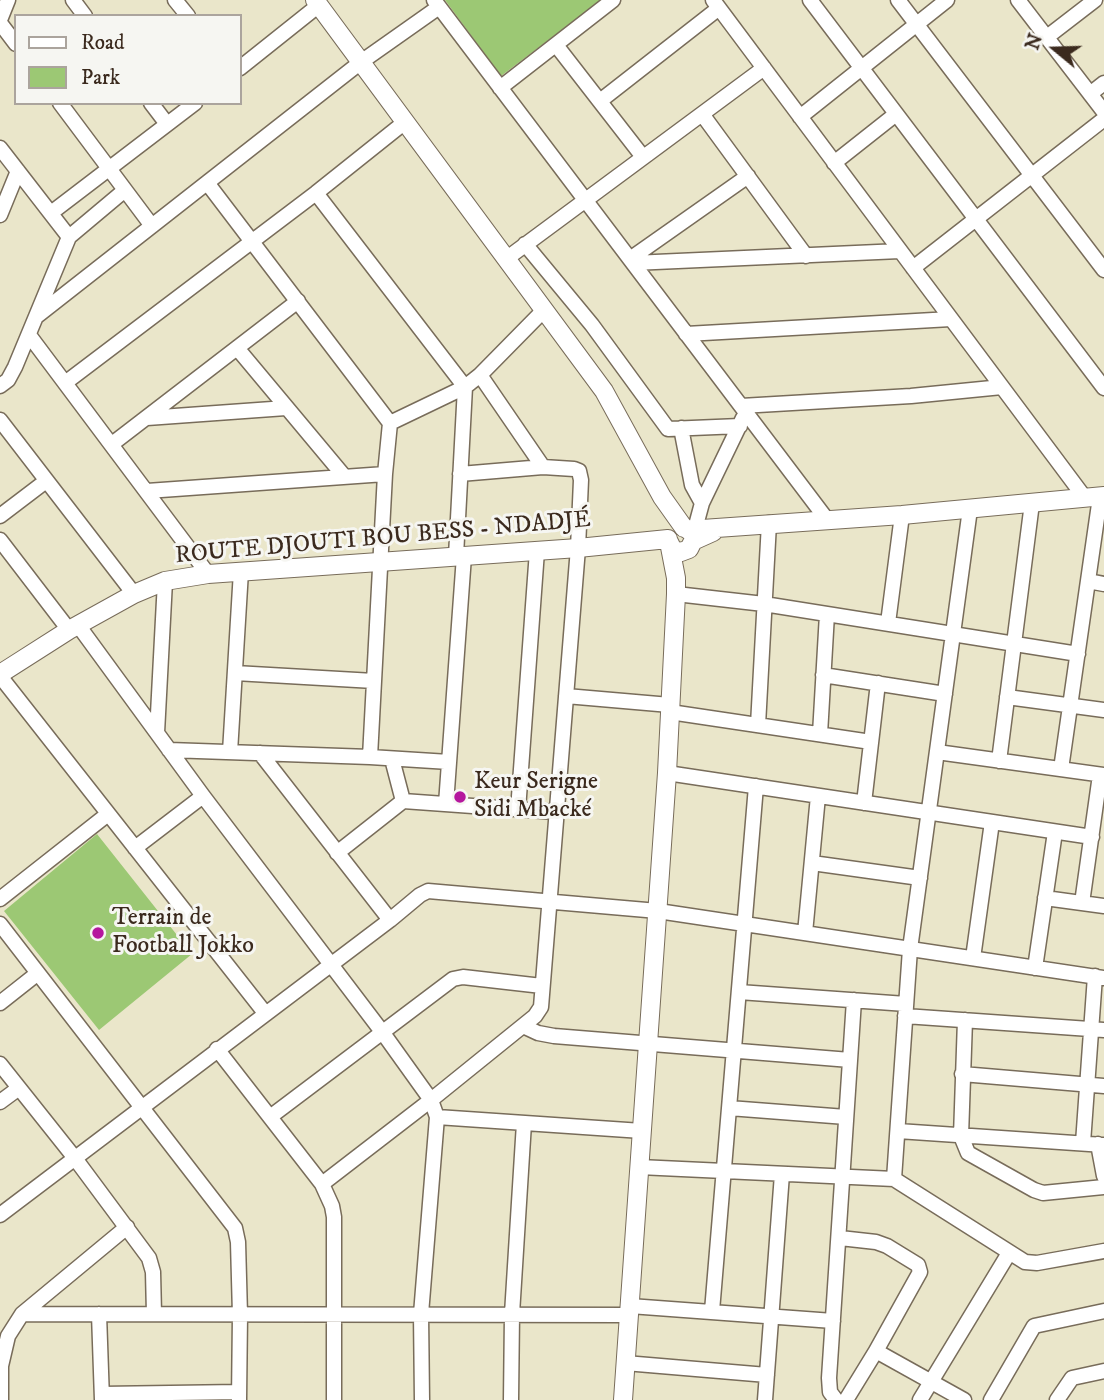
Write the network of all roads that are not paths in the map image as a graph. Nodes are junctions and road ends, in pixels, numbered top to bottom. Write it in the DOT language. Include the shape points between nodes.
graph roads {
  1 [pos="8,0"];
  2 [pos="175,0"];
  3 [pos="613,0"];
  4 [pos="810,0"];
  5 [pos="898,0"];
  6 [pos="947,0"];
  7 [pos="1018,0"];
  8 [pos="1095,0"];
  9 [pos="317,2"];
  10 [pos="437,3"];
  11 [pos="716,4"];
  12 [pos="186,14"];
  13 [pos="0,21"];
  14 [pos="916,24"];
  15 [pos="1047,37"];
  16 [pos="14,41"];
  17 [pos="556,45"];
  18 [pos="361,62"];
  19 [pos="242,66"];
  20 [pos="764,68"];
  21 [pos="861,68"];
  22 [pos="1104,83"];
  23 [pos="500,88"];
  24 [pos="1090,93"];
  25 [pos="600,101"];
  26 [pos="62,105"];
  27 [pos="153,105"];
  28 [pos="192,105"];
  29 [pos="1104,112"];
  30 [pos="702,114"];
  31 [pos="896,114"];
  32 [pos="800,117"];
  33 [pos="1104,119"];
  34 [pos="405,122"];
  35 [pos="167,124"];
  36 [pos="0,148"];
  37 [pos="643,157"];
  38 [pos="834,163"];
  39 [pos="109,168"];
  40 [pos="18,171"];
  41 [pos="748,176"];
  42 [pos="1032,176"];
  43 [pos="208,184"];
  44 [pos="125,190"];
  45 [pos="316,193"];
  46 [pos="585,200"];
  47 [pos="51,213"];
  48 [pos="0,215"];
  49 [pos="976,219"];
  50 [pos="152,226"];
  51 [pos="69,237"];
  52 [pos="253,242"];
  53 [pos="525,244"];
  54 [pos="900,251"];
  55 [pos="806,256"];
  56 [pos="506,258"];
  57 [pos="632,261"];
  58 [pos="913,268"];
  59 [pos="1104,270"];
  60 [pos="298,301"];
  61 [pos="544,310"];
  62 [pos="37,316"];
  63 [pos="951,319"];
  64 [pos="687,334"];
  65 [pos="29,335"];
  66 [pos="237,348"];
  67 [pos="480,375"];
  68 [pos="65,383"];
  69 [pos="0,386"];
  70 [pos="465,387"];
  71 [pos="1002,387"];
  72 [pos="1104,388"];
  73 [pos="286,408"];
  74 [pos="744,409"];
  75 [pos="146,419"];
  76 [pos="0,420"];
  77 [pos="390,422"];
  78 [pos="740,426"];
  79 [pos="681,428"];
  80 [pos="112,444"];
  81 [pos="542,467"];
  82 [pos="385,474"];
  83 [pos="460,474"];
  84 [pos="344,476"];
  85 [pos="46,481"];
  86 [pos="147,491"];
  87 [pos="1096,497"];
  88 [pos="702,503"];
  89 [pos="1032,503"];
  90 [pos="970,509"];
  91 [pos="902,515"];
  92 [pos="0,516"];
  93 [pos="828,521"];
  94 [pos="769,523"];
  95 [pos="681,537"];
  96 [pos="0,540"];
  97 [pos="578,548"];
  98 [pos="537,551"];
  99 [pos="460,556"];
  100 [pos="380,562"];
  101 [pos="241,571"];
  102 [pos="208,574"];
  103 [pos="165,581"];
  104 [pos="1088,581"];
  105 [pos="1104,584"];
  106 [pos="676,586"];
  107 [pos="134,594"];
  108 [pos="764,604"];
  109 [pos="827,614"];
  110 [pos="888,624"];
  111 [pos="73,628"];
  112 [pos="953,634"];
  113 [pos="1014,644"];
  114 [pos="1077,654"];
  115 [pos="235,673"];
  116 [pos="0,675"];
  117 [pos="823,675"];
  118 [pos="374,681"];
  119 [pos="878,683"];
  120 [pos="945,694"];
  121 [pos="566,696"];
  122 [pos="1007,697"];
  123 [pos="1070,706"];
  124 [pos="670,709"];
  125 [pos="1104,710"];
  126 [pos="758,725"];
  127 [pos="157,733"];
  128 [pos="820,734"];
  129 [pos="871,742"];
  130 [pos="169,750"];
  131 [pos="230,752"];
  132 [pos="937,752"];
  133 [pos="260,753"];
  134 [pos="370,757"];
  135 [pos="392,759"];
  136 [pos="999,761"];
  137 [pos="449,762"];
  138 [pos="1061,769"];
  139 [pos="667,772"];
  140 [pos="1102,775"];
  141 [pos="756,786"];
  142 [pos="203,796"];
  143 [pos="818,796"];
  144 [pos="403,802"];
  145 [pos="864,803"];
  146 [pos="446,804"];
  147 [pos="518,810"];
  148 [pos="556,812"];
  149 [pos="929,813"];
  150 [pos="108,814"];
  151 [pos="992,822"];
  152 [pos="1055,832"];
  153 [pos="1092,837"];
  154 [pos="135,848"];
  155 [pos="337,853"];
  156 [pos="812,863"];
  157 [pos="920,878"];
  158 [pos="1045,898"];
  159 [pos="0,899"];
  160 [pos="549,901"];
  161 [pos="1082,903"];
  162 [pos="1104,906"];
  163 [pos="658,911"];
  164 [pos="390,920"];
  165 [pos="0,924"];
  166 [pos="744,924"];
  167 [pos="805,933"];
  168 [pos="910,949"];
  169 [pos="972,958"];
  170 [pos="331,964"];
  171 [pos="1035,968"];
  172 [pos="38,973"];
  173 [pos="1100,977"];
  174 [pos="542,986"];
  175 [pos="739,992"];
  176 [pos="854,1000"];
  177 [pos="0,1003"];
  178 [pos="906,1010"];
  179 [pos="265,1013"];
  180 [pos="965,1020"];
  181 [pos="523,1026"];
  182 [pos="1098,1030"];
  183 [pos="383,1033"];
  184 [pos="649,1044"];
  185 [pos="217,1049"];
  186 [pos="734,1051"];
  187 [pos="850,1060"];
  188 [pos="0,1064"];
  189 [pos="962,1074"];
  190 [pos="1088,1085"];
  191 [pos="1104,1086"];
  192 [pos="19,1087"];
  193 [pos="431,1100"];
  194 [pos="0,1102"];
  195 [pos="141,1107"];
  196 [pos="729,1108"];
  197 [pos="270,1117"];
  198 [pos="437,1117"];
  199 [pos="846,1117"];
  200 [pos="524,1123"];
  201 [pos="642,1131"];
  202 [pos="898,1131"];
  203 [pos="961,1136"];
  204 [pos="1095,1144"];
  205 [pos="74,1157"];
  206 [pos="639,1167"];
  207 [pos="724,1171"];
  208 [pos="782,1174"];
  209 [pos="1104,1176"];
  210 [pos="842,1177"];
  211 [pos="894,1180"];
  212 [pos="323,1184"];
  213 [pos="1104,1187"];
  214 [pos="0,1215"];
  215 [pos="127,1227"];
  216 [pos="840,1238"];
  217 [pos="1104,1251"];
  218 [pos="1009,1253"];
  219 [pos="629,1310"];
  220 [pos="712,1311"];
  221 [pos="1104,1311"];
  222 [pos="334,1313"];
  223 [pos="22,1314"];
  224 [pos="99,1314"];
  225 [pos="154,1314"];
  226 [pos="421,1314"];
  227 [pos="512,1314"];
  228 [pos="240,1315"];
  229 [pos="772,1316"];
  230 [pos="833,1321"];
  231 [pos="876,1351"];
  232 [pos="625,1363"];
  233 [pos="0,1366"];
  234 [pos="1104,1371"];
  235 [pos="767,1375"];
  236 [pos="931,1381"];
  237 [pos="239,1396"];
  238 [pos="102,1397"];
  239 [pos="151,1397"];
  240 [pos="1,1400"];
  241 [pos="334,1400"];
  242 [pos="422,1400"];
  243 [pos="511,1400"];
  244 [pos="622,1400"];
  245 [pos="765,1400"];
  246 [pos="836,1400"];
  247 [pos="846,1400"];
  248 [pos="920,1400"];
  249 [pos="964,1400"];
  250 [pos="991,1400"];
  251 [pos="1056,1400"];
  1 -- 13 [label="street"];
  2 -- 12 [label="street"];
  3 -- 17 [label="street"];
  4 -- 21 [label="street"];
  5 -- 14 [label="street"];
  6 -- 14 [label="street"];
  7 -- 15 [label="street"];
  8 -- 15 [label="street"];
  9 -- 18 [label="main road"];
  9 -- 19 [label="street"];
  10 -- 18 [label="street"];
  10 -- 23 [label="street"];
  11 -- 20 [label="street"];
  11 -- 25 [label="street"];
  13 -- 16 [label="street"];
  14 -- 21 [label="street"];
  14 -- 42 [label="street"];
  15 -- 24 [label="street"];
  17 -- 23 [label="street"];
  17 -- 25 [label="street"];
  18 -- 34 [label="main road"];
  18 -- 43 [label="street"];
  20 -- 30 [label="street"];
  20 -- 32 [label="street"];
  21 -- 31 [label="street"];
  21 -- 32 [label="street"];
  22 -- 24 [label="street"];
  23 -- 46 [label="street"];
  24 -- 29 [label="street"];
  25 -- 37 [label="street"];
  26 -- 39 [label="street"];
  27 -- 35 [label="street"];
  28 -- 35 [label="street"];
  30 -- 37 [label="street"];
  30 -- 41 [label="street"];
  31 -- 38 [label="street"];
  31 -- 49 [label="street"];
  32 -- 38 [label="street"];
  33 -- 42 [label="street"];
  34 -- 45 [label="street"];
  34 -- 56 [label="main road"];
  35 -- 39 [label="street"];
  36 -- 40 [label="street"];
  37 -- 46 [label="street"];
  38 -- 54 [label="street"];
  39 -- 44 [label="street"];
  39 -- 47 [label="street"];
  40 -- 47 [label="street"];
  40 -- 48 [label="street"];
  41 -- 55 [label="street"];
  41 -- 57 [label="street"];
  42 -- 49 [label="street"];
  42 -- 59 [label="street"];
  43 -- 50 [label="street"];
  43 -- 52 [label="street"];
  44 -- 50 [label="street"];
  44 -- 51 [label="street"];
  45 -- 52 [label="street"];
  45 -- 70 [label="street"];
  46 -- 53 [label="street"];
  46 -- 57 [label="street"];
  47 -- 51 [label="street"];
  49 -- 58 [label="street"];
  49 -- 72 [label="street"];
  50 -- 62 [label="street"];
  51 -- 62 [label="street"];
  52 -- 60 [label="street"];
  52 -- 68 [label="street"];
  53 -- 56 [label="street"];
  53 -- 79 [label="street" via="668,429"];
  54 -- 55 [label="street"];
  54 -- 58 [label="street"];
  55 -- 57 [label="street"];
  56 -- 61 [label="main road"];
  57 -- 64 [label="street"];
  58 -- 63 [label="street"];
  60 -- 66 [label="street"];
  60 -- 77 [label="street"];
  61 -- 67 [label="street"];
  61 -- 95 [label="main road" via="604,391"];
  62 -- 65 [label="street"];
  63 -- 64 [label="street"];
  63 -- 71 [label="street"];
  64 -- 74 [label="street"];
  65 -- 68 [label="street"];
  65 -- 69 [label="street" via="12,374"];
  66 -- 73 [label="street"];
  66 -- 75 [label="street"];
  67 -- 70 [label="street"];
  67 -- 81 [label="street"];
  68 -- 80 [label="street"];
  70 -- 77 [label="street"];
  70 -- 83 [label="street"];
  71 -- 74 [label="street"];
  71 -- 87 [label="street"];
  73 -- 75 [label="street"];
  73 -- 84 [label="street"];
  74 -- 78 [label="street"];
  74 -- 93 [label="street"];
  75 -- 80 [label="street"];
  76 -- 85 [label="street"];
  77 -- 82 [label="street"];
  78 -- 79 [label="street"];
  78 -- 88 [label="street"];
  79 -- 88 [label="street" via="692,485"];
  80 -- 86 [label="street"];
  81 -- 83 [label="street"];
  81 -- 97 [label="street" via="579,471"];
  82 -- 84 [label="street"];
  82 -- 100 [label="street"];
  83 -- 99 [label="street"];
  84 -- 86 [label="street"];
  85 -- 92 [label="street"];
  85 -- 107 [label="street"];
  86 -- 102 [label="street"];
  87 -- 89 [label="main road, ROUTE DJOUTI BOU BESS - NDADJÉ"];
  87 -- 104 [label="street"];
  88 -- 95 [label="street"];
  89 -- 90 [label="main road, ROUTE DJOUTI BOU BESS - NDADJÉ"];
  89 -- 113 [label="street"];
  90 -- 91 [label="main road, ROUTE DJOUTI BOU BESS - NDADJÉ"];
  90 -- 112 [label="street"];
  91 -- 93 [label="main road, ROUTE DJOUTI BOU BESS - NDADJÉ"];
  91 -- 110 [label="street"];
  93 -- 94 [label="main road, ROUTE DJOUTI BOU BESS - NDADJÉ"];
  94 -- 95 [label="main road, ROUTE DJOUTI BOU BESS - NDADJÉ"];
  94 -- 108 [label="street"];
  95 -- 97 [label="main road, ROUTE DJOUTI BOU BESS - NDADJÉ"];
  95 -- 106 [label="main road"];
  96 -- 111 [label="street"];
  97 -- 98 [label="main road, ROUTE DJOUTI BOU BESS - NDADJÉ"];
  97 -- 121 [label="street"];
  98 -- 99 [label="main road, ROUTE DJOUTI BOU BESS - NDADJÉ"];
  98 -- 147 [label="street"];
  99 -- 100 [label="main road, ROUTE DJOUTI BOU BESS - NDADJÉ"];
  99 -- 137 [label="street"];
  100 -- 101 [label="main road, ROUTE DJOUTI BOU BESS - NDADJÉ"];
  100 -- 118 [label="street"];
  101 -- 102 [label="main road, ROUTE DJOUTI BOU BESS - NDADJÉ"];
  101 -- 115 [label="street"];
  102 -- 103 [label="main road, ROUTE DJOUTI BOU BESS - NDADJÉ"];
  103 -- 107 [label="main road, ROUTE DJOUTI BOU BESS - NDADJÉ"];
  103 -- 127 [label="street"];
  104 -- 105 [label="street"];
  104 -- 114 [label="street"];
  106 -- 108 [label="street"];
  106 -- 124 [label="main road"];
  107 -- 111 [label="main road, ROUTE DJOUTI BOU BESS - NDADJÉ"];
  108 -- 109 [label="street"];
  108 -- 126 [label="street"];
  109 -- 110 [label="street"];
  109 -- 117 [label="street"];
  110 -- 112 [label="street"];
  111 -- 116 [label="main road, ROUTE DJOUTI BOU BESS - NDADJÉ"];
  111 -- 127 [label="street"];
  112 -- 113 [label="street"];
  112 -- 120 [label="street"];
  113 -- 114 [label="street"];
  113 -- 122 [label="street"];
  114 -- 123 [label="street"];
  115 -- 118 [label="street"];
  115 -- 131 [label="street"];
  116 -- 150 [label="street"];
  117 -- 119 [label="street"];
  117 -- 128 [label="street"];
  118 -- 134 [label="street"];
  119 -- 120 [label="street"];
  119 -- 129 [label="street"];
  120 -- 132 [label="street"];
  121 -- 124 [label="street"];
  121 -- 148 [label="street"];
  122 -- 123 [label="street"];
  122 -- 136 [label="street"];
  123 -- 125 [label="street"];
  123 -- 138 [label="street"];
  124 -- 126 [label="street"];
  124 -- 139 [label="main road"];
  126 -- 128 [label="street"];
  127 -- 130 [label="street"];
  128 -- 129 [label="street"];
  129 -- 145 [label="street"];
  130 -- 131 [label="street"];
  130 -- 142 [label="street"];
  131 -- 133 [label="street"];
  132 -- 136 [label="street"];
  132 -- 149 [label="street"];
  133 -- 134 [label="street"];
  133 -- 155 [label="street"];
  134 -- 135 [label="street"];
  135 -- 137 [label="street"];
  135 -- 144 [label="street"];
  136 -- 138 [label="street"];
  137 -- 146 [label="street"];
  138 -- 140 [label="street"];
  139 -- 141 [label="street"];
  139 -- 163 [label="main road"];
  140 -- 153 [label="street"];
  141 -- 143 [label="street"];
  141 -- 166 [label="street"];
  142 -- 154 [label="street"];
  142 -- 170 [label="street"];
  143 -- 145 [label="street"];
  143 -- 156 [label="street"];
  144 -- 146 [label="street"];
  144 -- 155 [label="street"];
  145 -- 149 [label="street"];
  146 -- 147 [label="street"];
  147 -- 148 [label="street"];
  148 -- 160 [label="street"];
  149 -- 151 [label="street"];
  149 -- 157 [label="street"];
  150 -- 154 [label="street"];
  150 -- 159 [label="street"];
  151 -- 152 [label="street"];
  151 -- 169 [label="street"];
  152 -- 153 [label="street"];
  152 -- 158 [label="street"];
  153 -- 161 [label="street"];
  154 -- 179 [label="street"];
  155 -- 164 [label="street"];
  156 -- 157 [label="street"];
  156 -- 167 [label="street"];
  157 -- 168 [label="street"];
  158 -- 161 [label="street"];
  158 -- 171 [label="street"];
  160 -- 163 [label="street"];
  160 -- 164 [label="street" via="428,891"];
  160 -- 174 [label="street"];
  161 -- 162 [label="street"];
  163 -- 166 [label="street"];
  163 -- 184 [label="main road"];
  164 -- 170 [label="street"];
  165 -- 172 [label="street"];
  166 -- 167 [label="street"];
  166 -- 175 [label="street"];
  167 -- 168 [label="street"];
  168 -- 169 [label="street"];
  168 -- 178 [label="street"];
  169 -- 171 [label="street"];
  170 -- 179 [label="street"];
  170 -- 183 [label="street"];
  171 -- 173 [label="street"];
  172 -- 177 [label="street"];
  172 -- 195 [label="street"];
  173 -- 182 [label="street"];
  174 -- 181 [label="street" via="539,1012"];
  174 -- 183 [label="street" via="453,979"];
  175 -- 176 [label="street"];
  175 -- 186 [label="street"];
  176 -- 178 [label="street"];
  176 -- 187 [label="street"];
  178 -- 180 [label="street"];
  178 -- 202 [label="street"];
  179 -- 185 [label="street"];
  180 -- 182 [label="street"];
  180 -- 189 [label="street"];
  181 -- 184 [label="street" via="545,1035"];
  181 -- 193 [label="street"];
  182 -- 190 [label="street"];
  183 -- 193 [label="street"];
  183 -- 197 [label="street"];
  184 -- 186 [label="street"];
  184 -- 201 [label="main road"];
  185 -- 195 [label="street"];
  185 -- 197 [label="street"];
  186 -- 187 [label="street"];
  186 -- 196 [label="street"];
  187 -- 199 [label="street"];
  188 -- 192 [label="street"];
  189 -- 190 [label="street"];
  189 -- 203 [label="street"];
  190 -- 191 [label="street"];
  190 -- 204 [label="street"];
  192 -- 194 [label="street"];
  192 -- 205 [label="street"];
  193 -- 198 [label="street"];
  193 -- 212 [label="street"];
  195 -- 205 [label="street"];
  195 -- 228 [label="street" via="235,1228"];
  196 -- 199 [label="street"];
  196 -- 207 [label="street"];
  197 -- 212 [label="street"];
  198 -- 200 [label="street"];
  198 -- 226 [label="street"];
  199 -- 210 [label="street"];
  200 -- 201 [label="street"];
  200 -- 227 [label="street"];
  201 -- 206 [label="main road"];
  202 -- 203 [label="street"];
  202 -- 211 [label="street"];
  203 -- 204 [label="street"];
  203 -- 213 [label="street" via="968,1153 1034,1191"];
  204 -- 209 [label="street"];
  205 -- 214 [label="street"];
  205 -- 215 [label="street"];
  206 -- 207 [label="street"];
  206 -- 219 [label="main road"];
  207 -- 208 [label="street"];
  207 -- 220 [label="street"];
  208 -- 210 [label="street"];
  208 -- 229 [label="street"];
  210 -- 211 [label="street"];
  210 -- 216 [label="street"];
  211 -- 218 [label="street"];
  212 -- 222 [label="street" via="334,1217"];
  215 -- 223 [label="street"];
  215 -- 225 [label="street" via="152,1265"];
  216 -- 230 [label="street"];
  216 -- 231 [label="street" via="876,1242 918,1265 920,1272"];
  217 -- 218 [label="street" via="1031,1263"];
  218 -- 236 [label="street"];
  219 -- 220 [label="street"];
  219 -- 227 [label="street"];
  219 -- 232 [label="main road"];
  220 -- 229 [label="street"];
  221 -- 250 [label="street" via="1034,1326"];
  222 -- 226 [label="street"];
  222 -- 228 [label="street"];
  222 -- 241 [label="street"];
  223 -- 224 [label="street"];
  223 -- 233 [label="street" via="8,1336"];
  224 -- 225 [label="street"];
  224 -- 238 [label="street"];
  225 -- 228 [label="street"];
  226 -- 227 [label="street"];
  226 -- 242 [label="street"];
  227 -- 243 [label="street"];
  228 -- 237 [label="street"];
  229 -- 230 [label="street"];
  229 -- 235 [label="street"];
  230 -- 246 [label="street" via="829,1378"];
  231 -- 236 [label="street"];
  231 -- 247 [label="street"];
  232 -- 235 [label="street"];
  232 -- 244 [label="main road"];
  233 -- 240 [label="street"];
  234 -- 251 [label="street" via="1072,1378"];
  235 -- 245 [label="street"];
  236 -- 248 [label="street"];
  236 -- 249 [label="street"];
  237 -- 239 [label="street"];
  238 -- 239 [label="street"];
}
